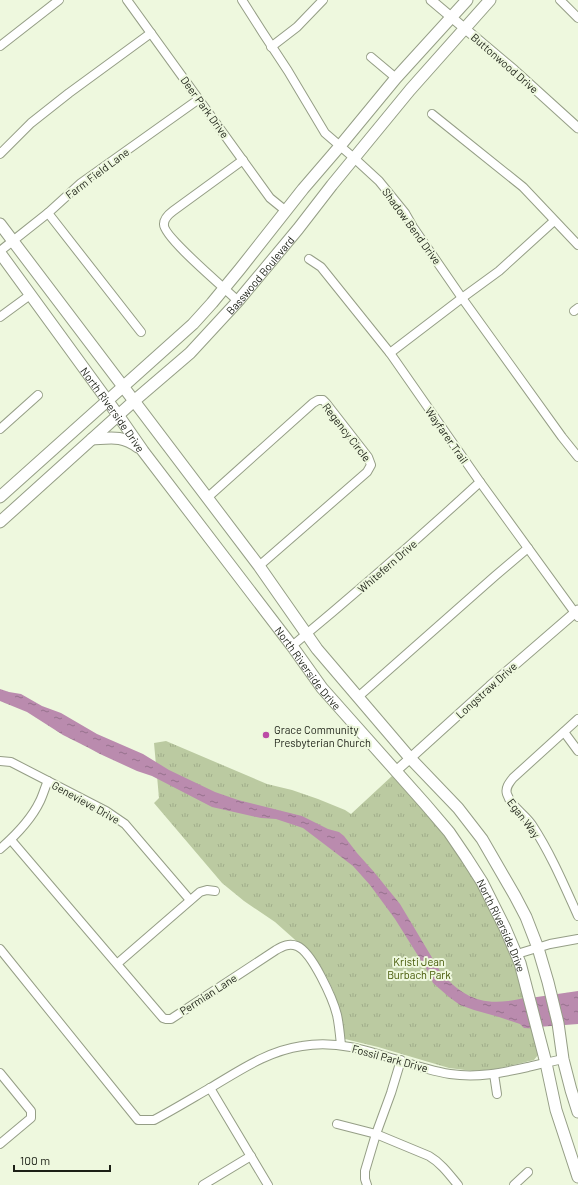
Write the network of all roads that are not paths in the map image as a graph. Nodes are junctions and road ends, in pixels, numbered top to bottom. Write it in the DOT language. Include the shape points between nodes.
graph roads {
  1 [pos="59,0"];
  2 [pos="127,0"];
  3 [pos="242,0"];
  4 [pos="323,0"];
  5 [pos="431,0"];
  6 [pos="467,0"];
  7 [pos="490,0"];
  8 [pos="560,0"];
  9 [pos="452,17"];
  10 [pos="578,18"];
  11 [pos="465,28"];
  12 [pos="151,33"];
  13 [pos="0,46"];
  14 [pos="271,47"];
  15 [pos="371,57"];
  16 [pos="396,78"];
  17 [pos="199,99"];
  18 [pos="432,114"];
  19 [pos="577,124"];
  20 [pos="340,146"];
  21 [pos="0,154"];
  22 [pos="354,158"];
  23 [pos="243,160"];
  24 [pos="286,211"];
  25 [pos="48,213"];
  26 [pos="554,221"];
  27 [pos="0,224"];
  28 [pos="14,240"];
  29 [pos="578,245"];
  30 [pos="0,252"];
  31 [pos="309,259"];
  32 [pos="224,288"];
  33 [pos="30,295"];
  34 [pos="462,298"];
  35 [pos="238,301"];
  36 [pos="0,317"];
  37 [pos="141,332"];
  38 [pos="390,354"];
  39 [pos="123,387"];
  40 [pos="38,395"];
  41 [pos="108,401"];
  42 [pos="134,401"];
  43 [pos="118,414"];
  44 [pos="0,428"];
  45 [pos="92,440"];
  46 [pos="143,451"];
  47 [pos="578,457"];
  48 [pos="480,482"];
  49 [pos="0,497"];
  50 [pos="207,498"];
  51 [pos="0,522"];
  52 [pos="528,548"];
  53 [pos="259,566"];
  54 [pos="577,613"];
  55 [pos="307,634"];
  56 [pos="292,646"];
  57 [pos="358,697"];
  58 [pos="578,719"];
  59 [pos="564,732"];
  60 [pos="578,751"];
  61 [pos="410,758"];
  62 [pos="0,761"];
  63 [pos="396,771"];
  64 [pos="48,780"];
  65 [pos="11,840"];
  66 [pos="0,849"];
  67 [pos="215,891"];
  68 [pos="190,900"];
  69 [pos="578,916"];
  70 [pos="578,939"];
  71 [pos="538,948"];
  72 [pos="0,949"];
  73 [pos="517,954"];
  74 [pos="118,963"];
  75 [pos="341,1045"];
  76 [pos="563,1059"];
  77 [pos="401,1060"];
  78 [pos="546,1063"];
  79 [pos="0,1073"];
  80 [pos="494,1074"];
  81 [pos="210,1088"];
  82 [pos="497,1094"];
  83 [pos="578,1112"];
  84 [pos="337,1124"];
  85 [pos="376,1134"];
  86 [pos="0,1144"];
  87 [pos="251,1156"];
  88 [pos="528,1172"];
  89 [pos="578,1177"];
  90 [pos="203,1185"];
  91 [pos="268,1185"];
  92 [pos="367,1185"];
  93 [pos="458,1185"];
  94 [pos="514,1185"];
  1 -- 13 [label="street"];
  2 -- 12 [label="street, Deer Park Drive"];
  3 -- 14 [label="street, Shadow Bend Drive"];
  4 -- 14 [label="street" via="297,27"];
  5 -- 9 [label="street, Buttonwood Drive"];
  6 -- 9 [label="main road, Basswood Boulevard"];
  7 -- 11 [label="main road, Basswood Boulevard"];
  8 -- 10 [label="street"];
  9 -- 11 [label="street, Buttonwood Drive"];
  9 -- 16 [label="main road, Basswood Boulevard"];
  11 -- 19 [label="street, Buttonwood Drive"];
  11 -- 22 [label="main road, Basswood Boulevard"];
  12 -- 17 [label="street, Deer Park Drive"];
  12 -- 21 [label="street" via="68,93 31,123"];
  14 -- 20 [label="street, Shadow Bend Drive" via="325,133"];
  15 -- 16 [label="street"];
  16 -- 20 [label="main road, Basswood Boulevard"];
  17 -- 23 [label="street, Deer Park Drive"];
  17 -- 25 [label="street, Farm Field Lane" via="82,183"];
  18 -- 26 [label="street" via="522,188"];
  20 -- 22 [label="street, Shadow Bend Drive"];
  20 -- 24 [label="main road, Basswood Boulevard"];
  22 -- 34 [label="street, Shadow Bend Drive" via="383,186 405,213"];
  22 -- 35 [label="main road, Basswood Boulevard"];
  23 -- 24 [label="street, Deer Park Drive" via="270,198"];
  23 -- 32 [label="street" via="172,211 164,224 165,229 183,251"];
  24 -- 32 [label="main road, Basswood Boulevard"];
  25 -- 28 [label="street, Farm Field Lane"];
  25 -- 37 [label="street"];
  26 -- 29 [label="street"];
  26 -- 34 [label="street" via="499,271"];
  27 -- 28 [label="main road, North Riverside Drive"];
  28 -- 30 [label="street, Farm Field Lane"];
  28 -- 39 [label="main road, North Riverside Drive"];
  30 -- 33 [label="main road, North Riverside Drive"];
  31 -- 38 [label="street, Wayfarer Trail" via="321,267"];
  32 -- 35 [label="street"];
  32 -- 39 [label="main road, Basswood Boulevard" via="193,324"];
  33 -- 36 [label="street"];
  33 -- 41 [label="main road, North Riverside Drive"];
  34 -- 38 [label="street"];
  34 -- 47 [label="street, Shadow Bend Drive"];
  35 -- 42 [label="main road, Basswood Boulevard" via="190,353"];
  38 -- 48 [label="street, Wayfarer Trail"];
  39 -- 41 [label="main road, Basswood Boulevard"];
  39 -- 42 [label="main road, North Riverside Drive"];
  40 -- 44 [label="street"];
  41 -- 43 [label="main road, North Riverside Drive"];
  41 -- 49 [label="main road, Basswood Boulevard"];
  42 -- 43 [label="main road, Basswood Boulevard"];
  42 -- 50 [label="main road, North Riverside Drive"];
  43 -- 45 [label="main road, Basswood Boulevard"];
  43 -- 46 [label="main road, North Riverside Drive"];
  45 -- 46 [label="main road" via="121,438 132,442"];
  45 -- 51 [label="main road, Basswood Boulevard"];
  46 -- 56 [label="main road, North Riverside Drive"];
  48 -- 52 [label="street, Wayfarer Trail"];
  48 -- 55 [label="street, Whitefern Drive"];
  50 -- 53 [label="main road, North Riverside Drive"];
  50 -- 53 [label="street, Regency Circle" via="318,400 324,400 368,457 371,465 366,472"];
  52 -- 54 [label="street, Wayfarer Trail"];
  52 -- 57 [label="street"];
  53 -- 55 [label="main road, North Riverside Drive"];
  54 -- 61 [label="street, Longstraw Drive"];
  55 -- 56 [label="street, Whitefern Drive"];
  55 -- 57 [label="main road, North Riverside Drive"];
  56 -- 63 [label="main road, North Riverside Drive" via="322,688"];
  57 -- 61 [label="main road, North Riverside Drive"];
  58 -- 59 [label="street, Egan Way"];
  59 -- 60 [label="street"];
  59 -- 69 [label="street, Egan Way" via="513,778 507,786 506,793 509,800 532,824 552,859"];
  61 -- 63 [label="street, Longstraw Drive"];
  61 -- 71 [label="main road, North Riverside Drive" via="458,808 482,839 515,896"];
  62 -- 64 [label="street, Genevieve Drive" via="11,762"];
  63 -- 73 [label="main road, North Riverside Drive" via="466,857 482,882"];
  64 -- 65 [label="street" via="32,815"];
  64 -- 68 [label="street, Genevieve Drive" via="119,819"];
  65 -- 66 [label="street"];
  65 -- 74 [label="street, Permian Lane"];
  67 -- 68 [label="street" via="203,890"];
  68 -- 74 [label="street"];
  70 -- 71 [label="street"];
  71 -- 73 [label="street"];
  71 -- 76 [label="main road, North Riverside Drive" via="548,982"];
  72 -- 81 [label="street, Fossil Park Drive" via="138,1120 154,1120"];
  73 -- 78 [label="main road, North Riverside Drive"];
  74 -- 75 [label="street, Permian Lane" via="163,1018 168,1019 276,950 288,945 298,946 316,967 329,993 337,1015"];
  75 -- 77 [label="street, Fossil Park Drive"];
  75 -- 81 [label="street, Fossil Park Drive" via="309,1045 280,1051 238,1070"];
  76 -- 78 [label="street, Fossil Park Drive"];
  76 -- 83 [label="main road, North Riverside Drive"];
  77 -- 80 [label="street, Fossil Park Drive" via="449,1073 471,1076"];
  77 -- 85 [label="street"];
  78 -- 80 [label="street, Fossil Park Drive"];
  78 -- 89 [label="main road, North Riverside Drive" via="556,1110"];
  79 -- 86 [label="street" via="32,1111 31,1118"];
  80 -- 82 [label="street"];
  81 -- 87 [label="street"];
  84 -- 85 [label="street"];
  85 -- 92 [label="street" via="365,1171"];
  85 -- 93 [label="street" via="435,1159"];
  87 -- 90 [label="street"];
  87 -- 91 [label="street"];
  88 -- 94 [label="street"];
}
